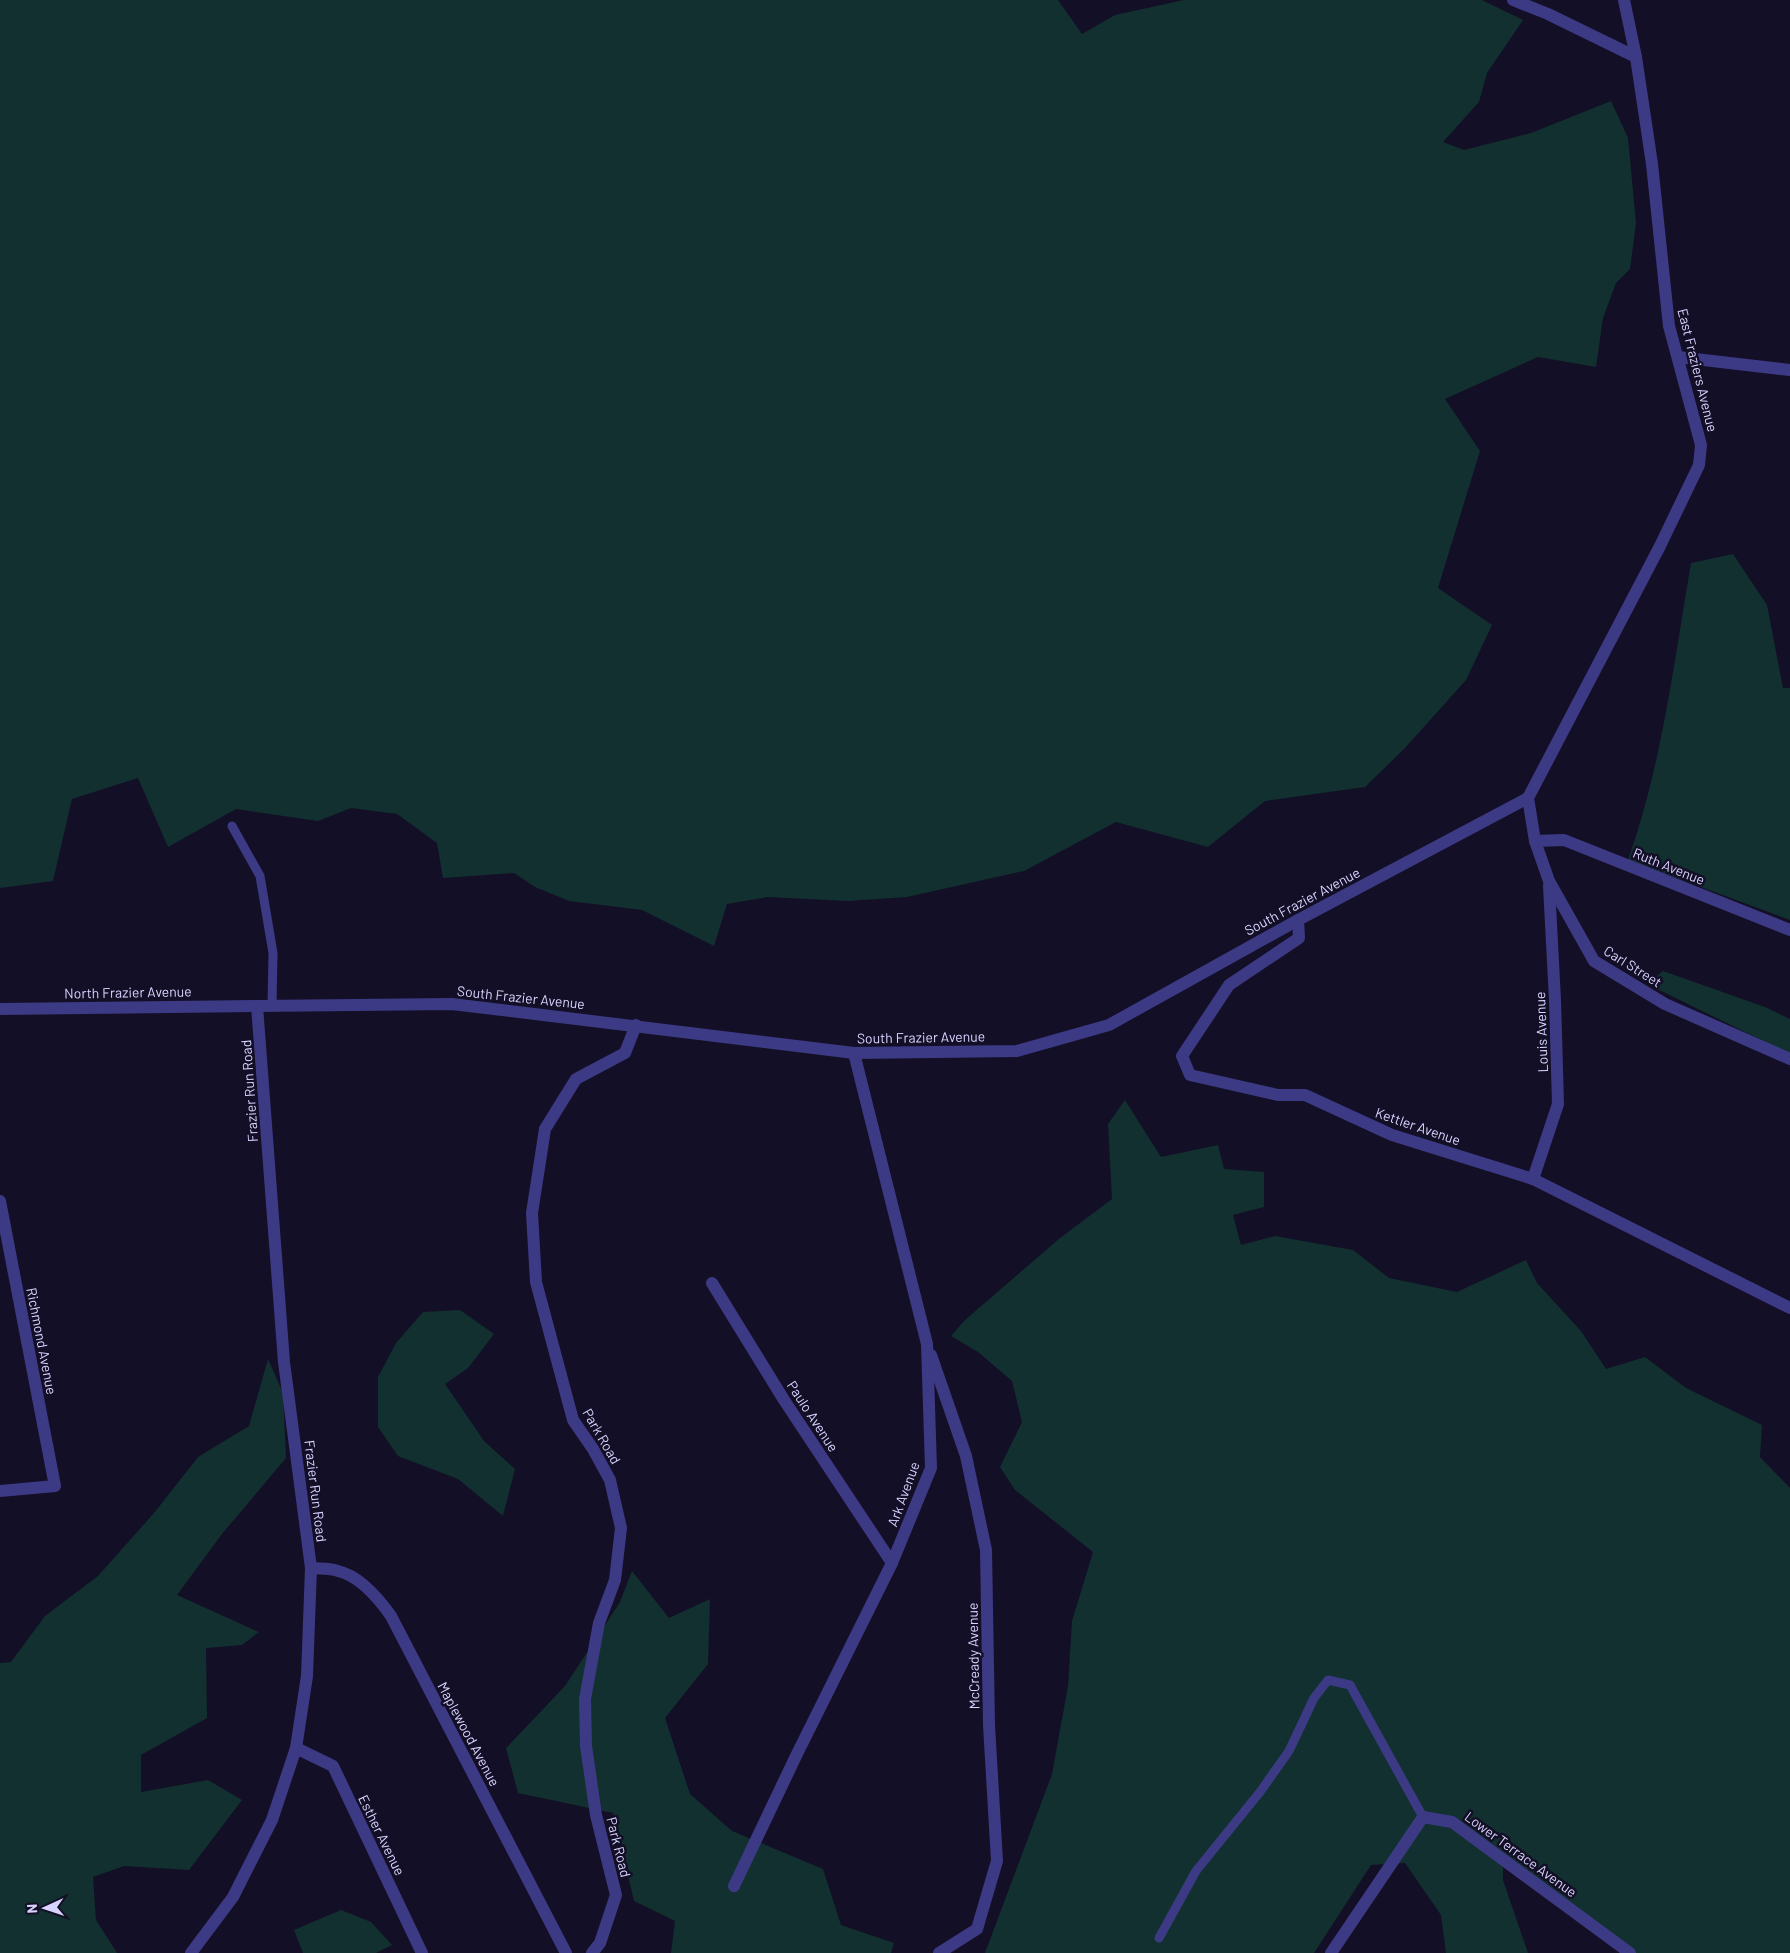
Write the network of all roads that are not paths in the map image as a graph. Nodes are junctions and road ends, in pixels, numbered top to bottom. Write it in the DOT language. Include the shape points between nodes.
graph roads {
  1 [pos="1513,0"];
  2 [pos="1624,0"];
  3 [pos="1636,57"];
  4 [pos="1678,357"];
  5 [pos="1790,370"];
  6 [pos="1528,798"];
  7 [pos="232,826"];
  8 [pos="1536,841"];
  9 [pos="1549,881"];
  10 [pos="1298,920"];
  11 [pos="1790,930"];
  12 [pos="257,1006"];
  13 [pos="272,1006"];
  14 [pos="0,1009"];
  15 [pos="636,1025"];
  16 [pos="854,1053"];
  17 [pos="1790,1059"];
  18 [pos="1533,1179"];
  19 [pos="0,1201"];
  20 [pos="712,1282"];
  21 [pos="1790,1308"];
  22 [pos="926,1344"];
  23 [pos="0,1491"];
  24 [pos="892,1563"];
  25 [pos="311,1568"];
  26 [pos="296,1748"];
  27 [pos="1423,1817"];
  28 [pos="734,1886"];
  29 [pos="1159,1938"];
  30 [pos="191,1953"];
  31 [pos="422,1953"];
  32 [pos="566,1953"];
  33 [pos="592,1953"];
  34 [pos="939,1953"];
  35 [pos="1331,1953"];
  36 [pos="1630,1953"];
  1 -- 3 [label="street"];
  2 -- 3 [label="street, East Fraziers Avenue"];
  3 -- 4 [label="street, East Fraziers Avenue" via="1652,164 1669,326"];
  4 -- 5 [label="street"];
  4 -- 6 [label="street, East Fraziers Avenue" via="1701,445 1699,465"];
  6 -- 8 [label="street, Carl Street"];
  6 -- 10 [label="street, South Frazier Avenue"];
  7 -- 13 [label="lane" via="260,876 273,954"];
  8 -- 9 [label="street, Carl Street"];
  8 -- 11 [label="street, Ruth Avenue" via="1564,840"];
  9 -- 17 [label="street, Carl Street" via="1594,961 1665,1004"];
  9 -- 18 [label="street, Louis Avenue" via="1558,1104"];
  10 -- 16 [label="street, South Frazier Avenue" via="1109,1025 1017,1051"];
  10 -- 18 [label="street, Kettler Avenue" via="1299,938 1229,985 1182,1056 1190,1075 1278,1095 1305,1095 1392,1135"];
  12 -- 13 [label="street, South Frazier Avenue"];
  12 -- 14 [label="street, North Frazier Avenue"];
  12 -- 25 [label="street, Frazier Run Road" via="284,1362"];
  13 -- 15 [label="street, South Frazier Avenue" via="452,1004"];
  15 -- 16 [label="street, South Frazier Avenue"];
  15 -- 33 [label="street, Park Road" via="625,1053 576,1079 545,1129 532,1213 536,1282 573,1420 610,1480 621,1528 615,1580 599,1623 585,1699 586,1746 596,1815 616,1895 600,1943"];
  16 -- 22 [label="street, Ark Avenue"];
  18 -- 21 [label="street, Kettler Avenue"];
  19 -- 23 [label="street, Richmond Avenue" via="55,1486"];
  20 -- 24 [label="street, Paulo Avenue" via="784,1400"];
  22 -- 24 [label="street, Ark Avenue" via="932,1468"];
  22 -- 34 [label="street, McCready Avenue" via="966,1456 986,1550 989,1725 998,1861 977,1929"];
  24 -- 28 [label="street, Ark Avenue"];
  25 -- 26 [label="street, Frazier Run Road" via="307,1676"];
  25 -- 32 [label="street, Maplewood Avenue" via="339,1571 356,1580 376,1596 391,1616"];
  26 -- 30 [label="street, Frazier Run Road" via="272,1820 233,1897"];
  26 -- 31 [label="street, Esther Avenue" via="333,1766"];
  27 -- 29 [label="lane" via="1350,1685 1328,1680 1314,1698 1290,1751 1196,1871"];
  27 -- 35 [label="street"];
  27 -- 36 [label="street, Lower Terrace Avenue" via="1452,1822"];
}
